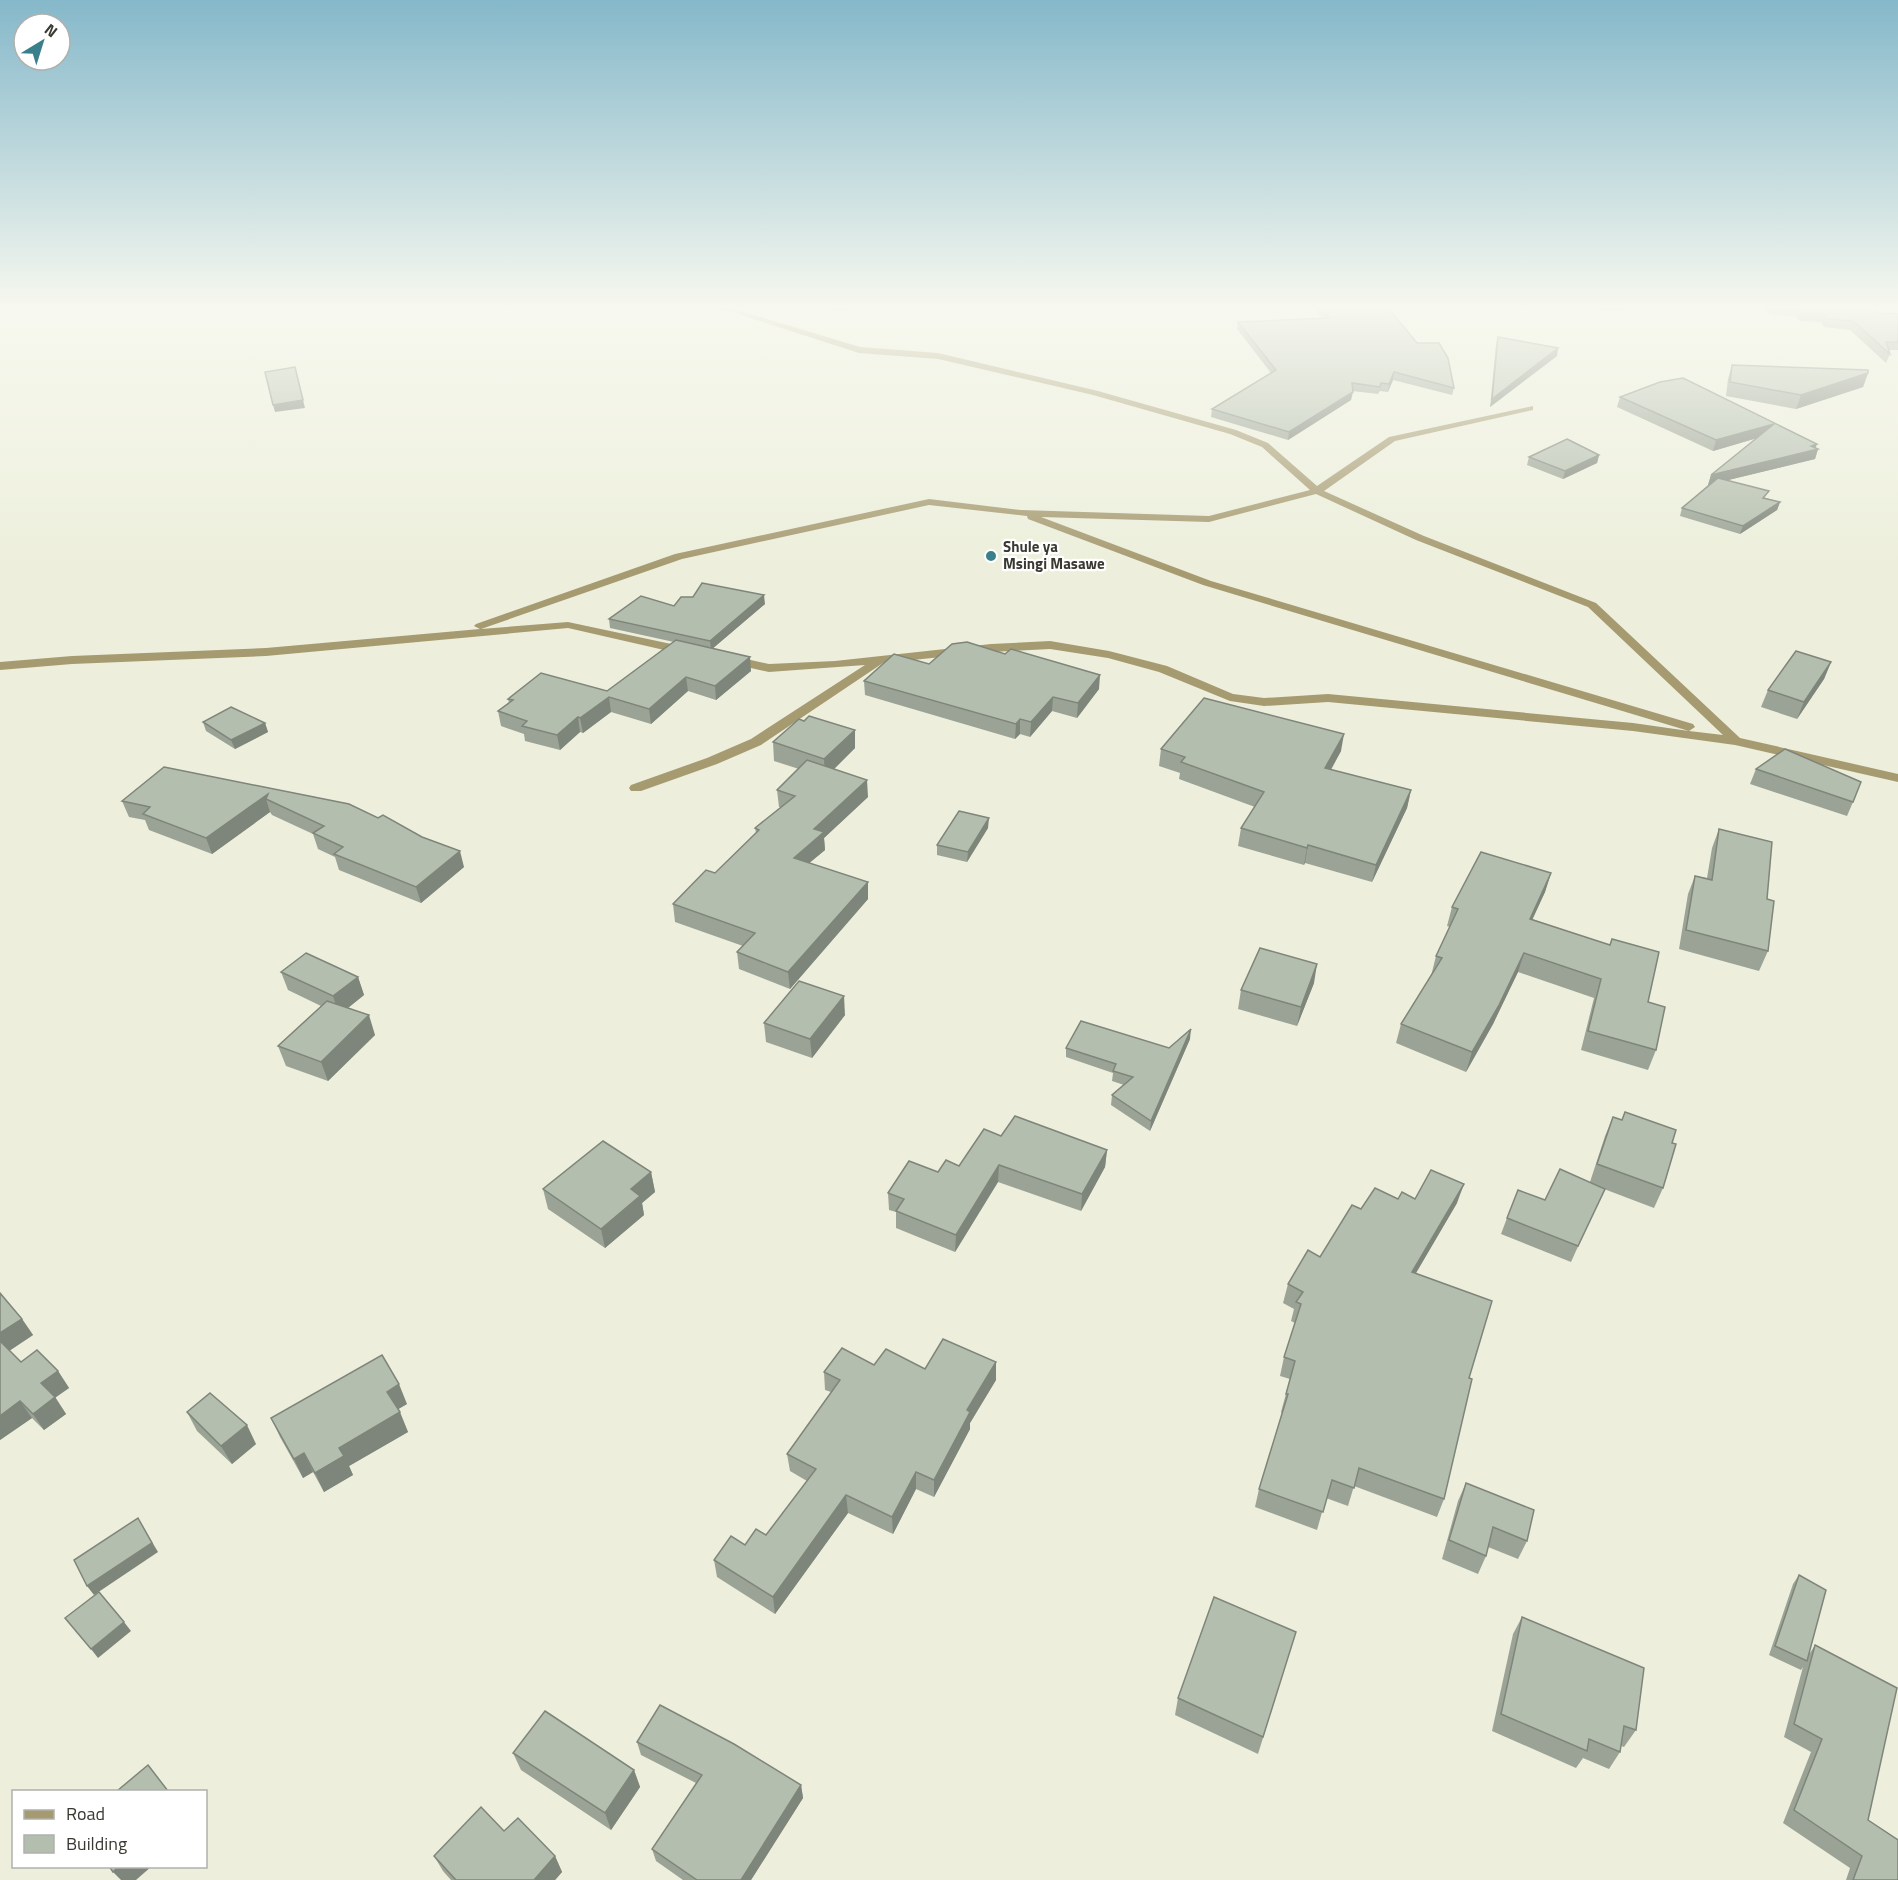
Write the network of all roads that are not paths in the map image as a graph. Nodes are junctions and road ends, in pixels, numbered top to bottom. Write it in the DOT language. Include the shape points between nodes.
graph roads {
  1 [pos="1094,393"];
  2 [pos="1530,408"];
  3 [pos="1317,491"];
  4 [pos="1021,513"];
  5 [pos="461,633"];
  6 [pos="694,653"];
  7 [pos="715,657"];
  8 [pos="883,659"];
  9 [pos="0,666"];
  10 [pos="1736,741"];
  11 [pos="1898,778"];
  12 [pos="636,788"];
  1 -- 3 [label="street" via="1233,432 1265,445"];
  2 -- 3 [label="street" via="1392,439"];
  3 -- 4 [label="street" via="1209,519"];
  3 -- 10 [label="street" via="1420,538 1592,605"];
  4 -- 5 [label="street" via="929,502 679,555"];
  4 -- 10 [label="street" via="1207,584"];
  5 -- 6 [label="street" via="568,625"];
  5 -- 9 [label="street" via="266,652"];
  7 -- 8 [label="street" via="770,668 835,666"];
  8 -- 10 [label="street" via="1050,645 1162,669 1230,698 1264,702 1328,698 1403,704"];
  8 -- 12 [label="street" via="756,742"];
  10 -- 11 [label="street"];
}
